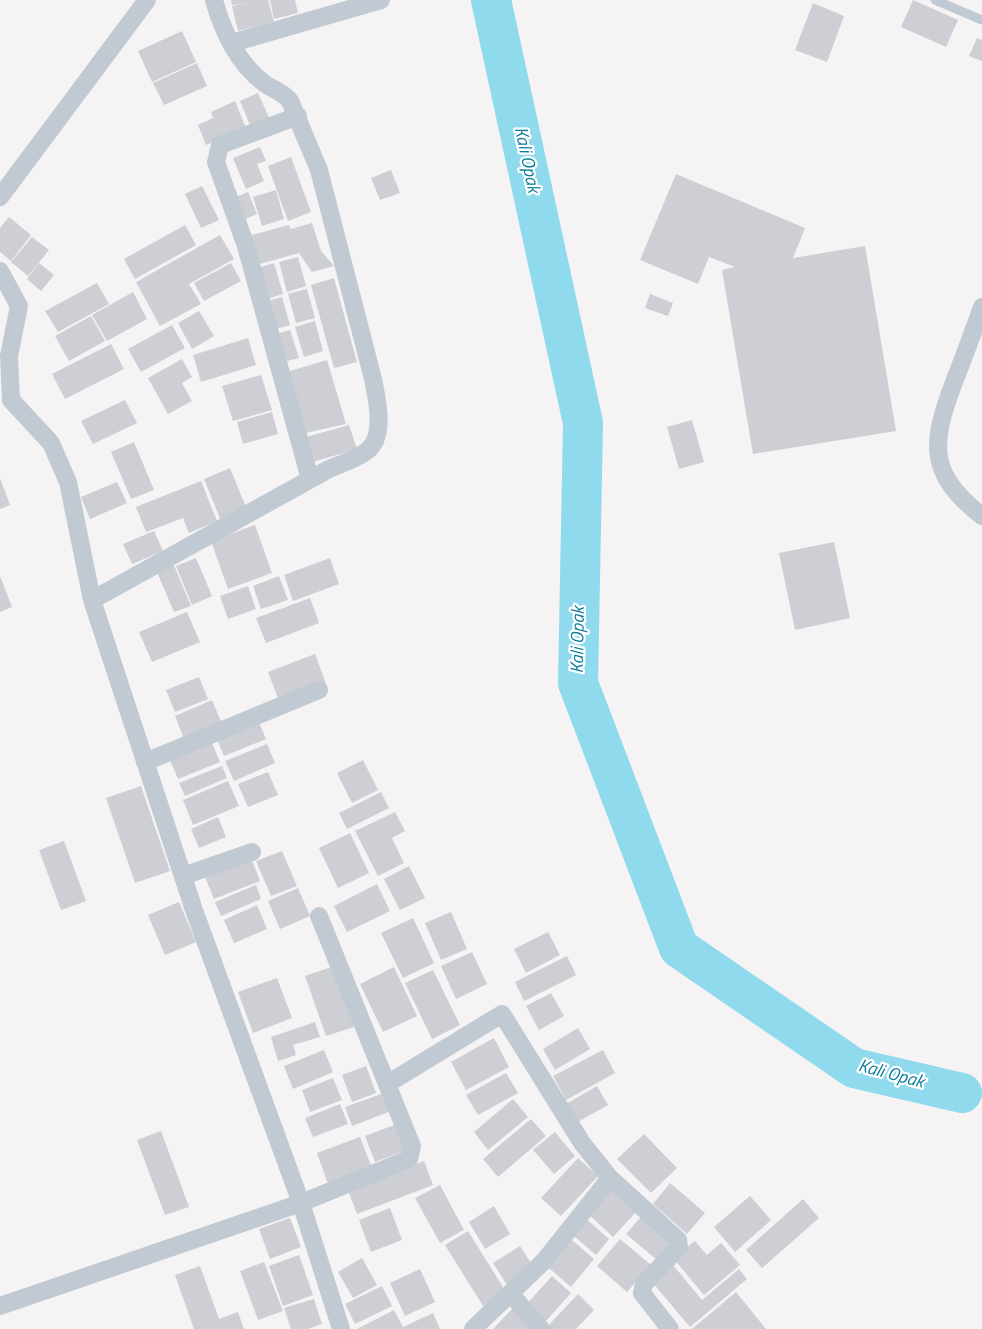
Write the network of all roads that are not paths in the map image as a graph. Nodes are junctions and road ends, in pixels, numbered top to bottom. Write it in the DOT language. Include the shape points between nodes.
graph roads {
  1 [pos="147,0"];
  2 [pos="214,0"];
  3 [pos="381,0"];
  4 [pos="935,0"];
  5 [pos="333,8"];
  6 [pos="982,20"];
  7 [pos="232,43"];
  8 [pos="298,116"];
  9 [pos="0,197"];
  10 [pos="0,271"];
  11 [pos="982,308"];
  12 [pos="5,402"];
  13 [pos="310,479"];
  14 [pos="982,516"];
  15 [pos="92,600"];
  16 [pos="319,690"];
  17 [pos="145,762"];
  18 [pos="252,852"];
  19 [pos="183,876"];
  20 [pos="319,916"];
  21 [pos="387,1084"];
  22 [pos="610,1178"];
  23 [pos="301,1203"];
  24 [pos="511,1294"];
  25 [pos="0,1306"];
  26 [pos="341,1329"];
  27 [pos="473,1329"];
  28 [pos="541,1329"];
  29 [pos="670,1329"];
  1 -- 9 [label="street"];
  2 -- 7 [label="street"];
  3 -- 5 [label="street"];
  4 -- 6 [label="lane"];
  5 -- 7 [label="street"];
  7 -- 8 [label="street" via="248,69 266,85 282,91"];
  8 -- 13 [label="street" via="319,170 378,405 377,433 368,450"];
  8 -- 13 [label="street" via="220,145 216,162 246,246"];
  10 -- 12 [label="street" via="19,306"];
  11 -- 14 [label="street" via="938,427 938,448 950,486"];
  12 -- 15 [label="street" via="51,443 68,482"];
  13 -- 15 [label="street"];
  15 -- 17 [label="street"];
  16 -- 17 [label="street"];
  17 -- 19 [label="street"];
  18 -- 19 [label="street"];
  19 -- 23 [label="street"];
  20 -- 21 [label="street"];
  21 -- 22 [label="street" via="502,1014 582,1143"];
  21 -- 23 [label="street" via="412,1146 409,1159"];
  22 -- 24 [label="street" via="544,1261"];
  22 -- 29 [label="street" via="678,1240 679,1247 644,1284 642,1293"];
  23 -- 25 [label="street"];
  23 -- 26 [label="street"];
  24 -- 27 [label="street"];
  24 -- 28 [label="street"];
}
